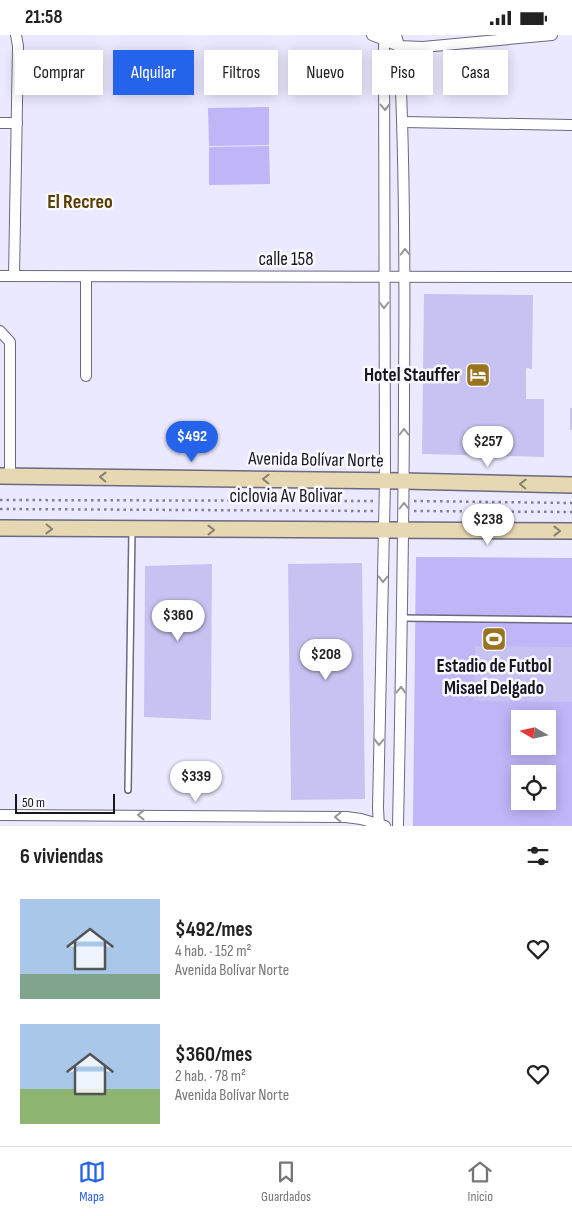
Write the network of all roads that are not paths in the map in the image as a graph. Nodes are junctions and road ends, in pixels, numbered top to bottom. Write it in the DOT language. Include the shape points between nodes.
graph roads {
  1 [pos="16,35"];
  2 [pos="372,35"];
  3 [pos="396,35"];
  4 [pos="552,35"];
  5 [pos="386,38"];
  6 [pos="399,46"];
  7 [pos="403,122"];
  8 [pos="0,123"];
  9 [pos="17,123"];
  10 [pos="572,125"];
  11 [pos="404,143"];
  12 [pos="385,144"];
  13 [pos="0,276"];
  14 [pos="14,276"];
  15 [pos="384,276"];
  16 [pos="405,276"];
  17 [pos="86,277"];
  18 [pos="572,277"];
  19 [pos="0,331"];
  20 [pos="86,376"];
  21 [pos="5,476"];
  22 [pos="385,481"];
  23 [pos="404,481"];
  24 [pos="572,485"];
  25 [pos="0,528"];
  26 [pos="132,530"];
  27 [pos="384,531"];
  28 [pos="404,531"];
  29 [pos="572,531"];
  30 [pos="402,617"];
  31 [pos="572,620"];
  32 [pos="128,790"];
  33 [pos="0,815"];
  34 [pos="382,825"];
  35 [pos="398,826"];
  1 -- 9 [label="street"];
  2 -- 5 [label="street"];
  3 -- 6 [label="street"];
  4 -- 6 [label="street" via="423,47"];
  5 -- 6 [label="street"];
  5 -- 12 [label="street, one-way"];
  6 -- 7 [label="street"];
  7 -- 10 [label="street"];
  7 -- 11 [label="street"];
  8 -- 9 [label="street"];
  9 -- 14 [label="street"];
  11 -- 12 [label="street"];
  16 -- 11 [label="street, one-way"];
  12 -- 15 [label="street"];
  13 -- 14 [label="street, calle 158"];
  14 -- 17 [label="street, calle 158"];
  15 -- 16 [label="street, calle 158"];
  15 -- 17 [label="street, calle 158"];
  15 -- 22 [label="street, one-way"];
  16 -- 18 [label="street, calle 158"];
  23 -- 16 [label="street, one-way"];
  17 -- 20 [label="street"];
  19 -- 21 [label="street" via="10,342"];
  22 -- 21 [label="main road, Avenida Bolívar Norte, one-way"];
  22 -- 23 [label="main road, Avenida Bolívar Norte"];
  22 -- 27 [label="street"];
  24 -- 23 [label="main road, Avenida Bolívar Norte, one-way"];
  28 -- 23 [label="street, one-way"];
  25 -- 26 [label="main road, one-way"];
  26 -- 27 [label="main road, one-way"];
  26 -- 32 [label="lane"];
  27 -- 28 [label="main road"];
  27 -- 34 [label="street, one-way" via="378,798"];
  28 -- 29 [label="main road, one-way"];
  28 -- 30 [label="street"];
  30 -- 31 [label="lane"];
  35 -- 30 [label="street, one-way"];
  34 -- 33 [label="street, one-way" via="346,817"];
}
